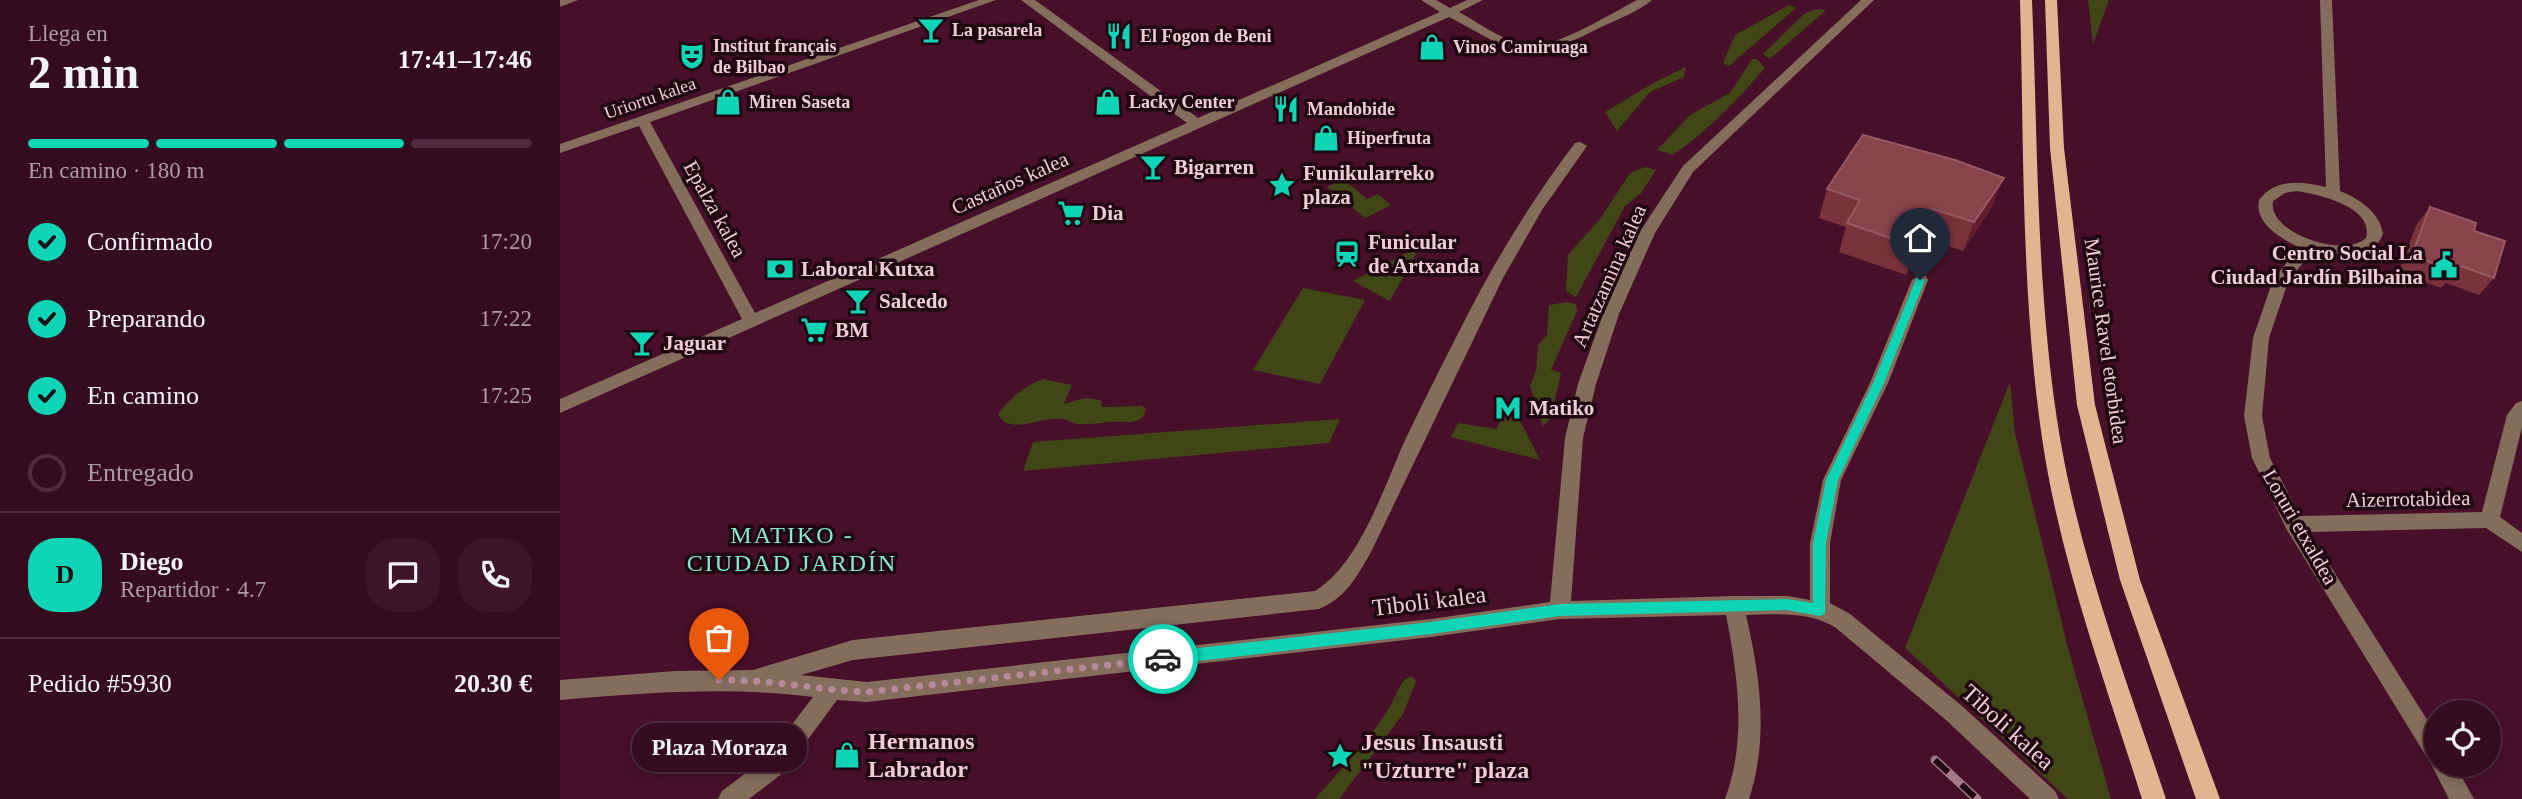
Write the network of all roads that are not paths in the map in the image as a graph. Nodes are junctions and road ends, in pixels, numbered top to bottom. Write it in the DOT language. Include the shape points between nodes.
graph roads {
  1 [pos="572,0"];
  2 [pos="989,0"];
  3 [pos="1027,0"];
  4 [pos="1427,0"];
  5 [pos="1477,0"];
  6 [pos="1646,0"];
  7 [pos="1868,0"];
  8 [pos="2026,0"];
  9 [pos="2051,0"];
  10 [pos="2326,0"];
  11 [pos="560,4"];
  12 [pos="1449,12"];
  13 [pos="642,119"];
  14 [pos="1198,125"];
  15 [pos="1580,146"];
  16 [pos="560,149"];
  17 [pos="2333,193"];
  18 [pos="2309,245"];
  19 [pos="1920,280"];
  20 [pos="751,320"];
  21 [pos="560,406"];
  22 [pos="2522,408"];
  23 [pos="2490,520"];
  24 [pos="2294,524"];
  25 [pos="2522,544"];
  26 [pos="1734,605"];
  27 [pos="1560,610"];
  28 [pos="1820,610"];
  29 [pos="750,680"];
  30 [pos="560,690"];
  31 [pos="831,690"];
  32 [pos="2424,735"];
  33 [pos="2449,777"];
  34 [pos="730,799"];
  35 [pos="1737,799"];
  36 [pos="2047,799"];
  37 [pos="2154,799"];
  38 [pos="2207,799"];
  39 [pos="2462,799"];
  1 -- 11 [label="street"];
  2 -- 13 [label="street, Uriortu kalea"];
  3 -- 14 [label="street"];
  4 -- 12 [label="street"];
  5 -- 12 [label="street, Castaños kalea"];
  6 -- 12 [label="street" via="1559,44 1527,51"];
  7 -- 27 [label="street, Artatzamina kalea" via="1688,169 1647,233 1611,314 1574,438"];
  8 -- 37 [label="main road" via="2037,312 2051,439 2080,567"];
  9 -- 38 [label="main road, Maurice Ravel etorbidea" via="2057,148 2087,405 2130,580"];
  10 -- 17 [label="street"];
  12 -- 14 [label="street, Castaños kalea"];
  13 -- 16 [label="street, Uriortu kalea"];
  13 -- 20 [label="street, Epalza kalea"];
  14 -- 20 [label="street, Castaños kalea"];
  15 -- 29 [label="street, Tiboli kalea" via="1539,202 1493,284 1367,540 1333,591 1319,600 853,650"];
  17 -- 18 [label="street" via="2371,219 2375,238 2358,250"];
  17 -- 18 [label="street" via="2296,186 2269,193 2264,201 2264,210 2280,229"];
  18 -- 24 [label="street, Loruri etxaldea" via="2281,280 2267,318 2253,416 2261,458"];
  19 -- 28 [label="street" via="1879,383 1832,480 1820,543"];
  20 -- 21 [label="street, Castaños kalea"];
  22 -- 23 [label="street, Aizerrotabidea" via="2516,415"];
  23 -- 24 [label="street, Aizerrotabidea"];
  23 -- 25 [label="street"];
  24 -- 32 [label="street, Loruri etxaldea"];
  26 -- 27 [label="street, Tiboli kalea"];
  26 -- 28 [label="street, Tiboli kalea"];
  26 -- 35 [label="street" via="1745,653 1750,736"];
  27 -- 31 [label="street, Tiboli kalea" via="867,692"];
  28 -- 36 [label="street, Tiboli kalea" via="1843,621 1955,713"];
  29 -- 30 [label="street, Tiboli kalea"];
  29 -- 31 [label="street, Tiboli kalea"];
  31 -- 34 [label="street" via="775,765"];
  33 -- 39 [label="street"];
}
